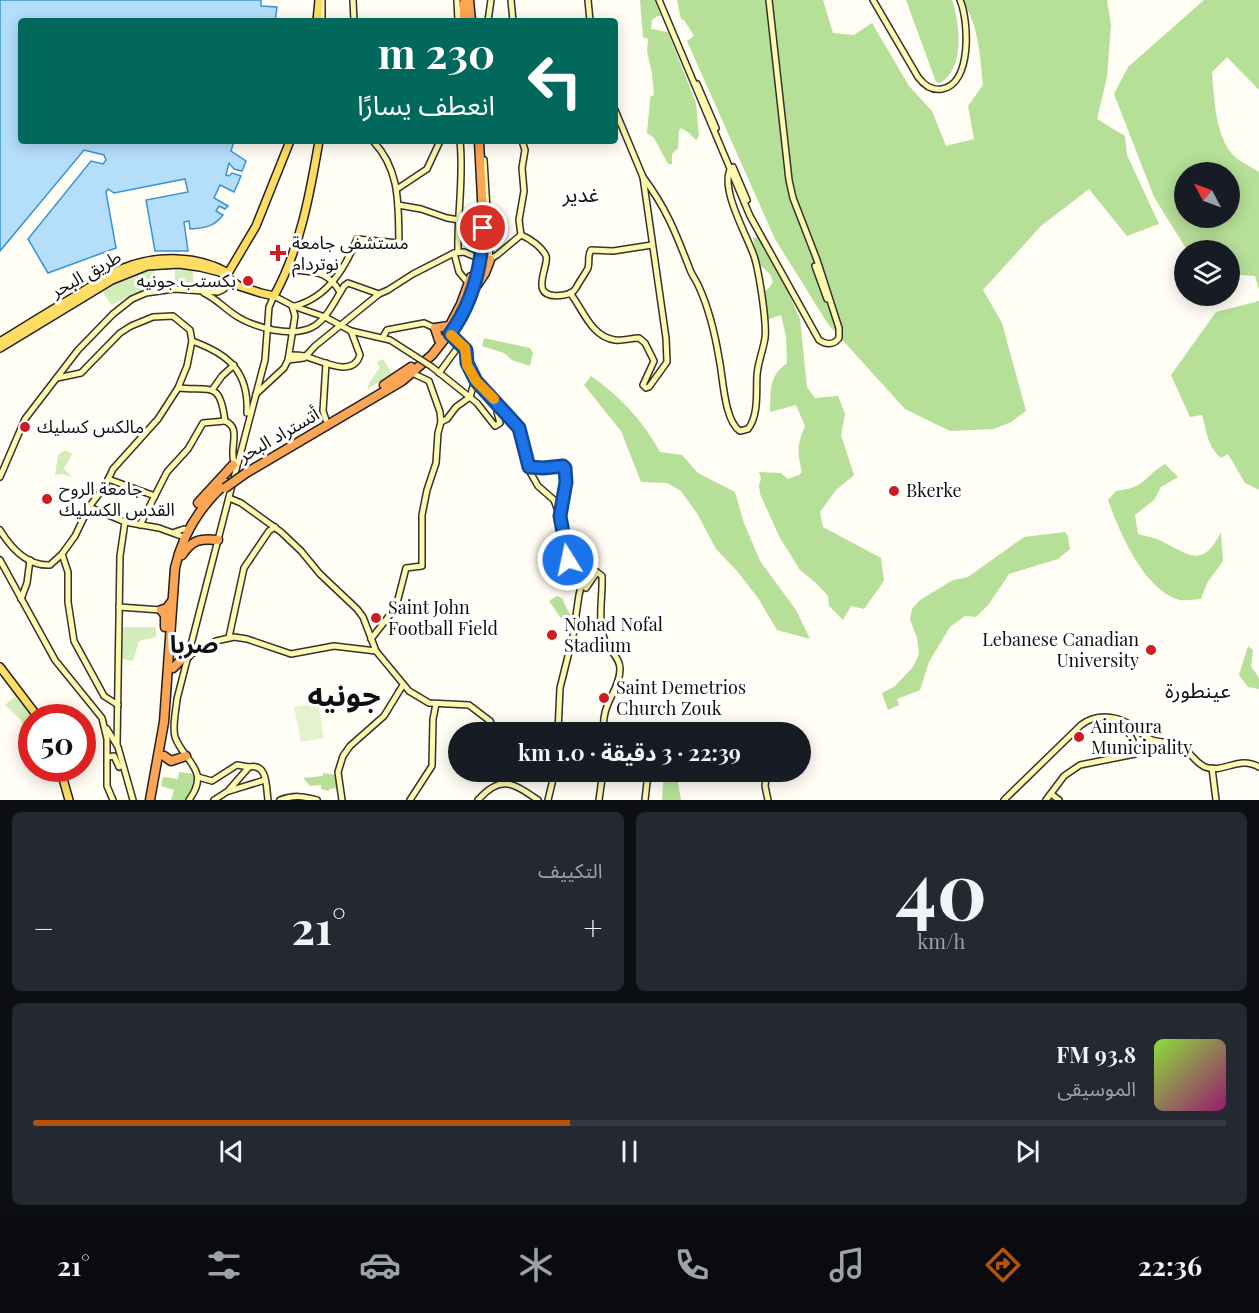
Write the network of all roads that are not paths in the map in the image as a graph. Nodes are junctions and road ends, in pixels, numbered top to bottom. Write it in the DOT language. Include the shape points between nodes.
graph roads {
  1 [pos="320,0"];
  2 [pos="351,0"];
  3 [pos="457,0"];
  4 [pos="463,0"];
  5 [pos="469,0"];
  6 [pos="486,0"];
  7 [pos="491,0"];
  8 [pos="511,0"];
  9 [pos="588,0"];
  10 [pos="661,0"];
  11 [pos="767,0"];
  12 [pos="871,0"];
  13 [pos="960,0"];
  14 [pos="489,10"];
  15 [pos="317,18"];
  16 [pos="322,18"];
  17 [pos="352,18"];
  18 [pos="458,18"];
  19 [pos="465,18"];
  20 [pos="471,18"];
  21 [pos="488,18"];
  22 [pos="513,18"];
  23 [pos="590,18"];
  24 [pos="618,117"];
  25 [pos="289,144"];
  26 [pos="318,144"];
  27 [pos="375,144"];
  28 [pos="439,144"];
  29 [pos="460,144"];
  30 [pos="473,144"];
  31 [pos="481,144"];
  32 [pos="482,144"];
  33 [pos="523,144"];
  34 [pos="484,156"];
  35 [pos="732,167"];
  36 [pos="643,177"];
  37 [pos="482,182"];
  38 [pos="397,189"];
  39 [pos="398,205"];
  40 [pos="458,220"];
  41 [pos="478,222"];
  42 [pos="521,235"];
  43 [pos="652,245"];
  44 [pos="456,252"];
  45 [pos="487,260"];
  46 [pos="286,269"];
  47 [pos="228,279"];
  48 [pos="334,281"];
  49 [pos="472,286"];
  50 [pos="340,291"];
  51 [pos="201,292"];
  52 [pos="570,293"];
  53 [pos="376,294"];
  54 [pos="271,298"];
  55 [pos="292,306"];
  56 [pos="325,317"];
  57 [pos="341,325"];
  58 [pos="267,328"];
  59 [pos="435,328"];
  60 [pos="449,330"];
  61 [pos="351,331"];
  62 [pos="291,333"];
  63 [pos="383,337"];
  64 [pos="439,340"];
  65 [pos="192,341"];
  66 [pos="1,344"];
  67 [pos="461,344"];
  68 [pos="305,356"];
  69 [pos="289,357"];
  70 [pos="326,363"];
  71 [pos="234,365"];
  72 [pos="439,372"];
  73 [pos="412,373"];
  74 [pos="57,378"];
  75 [pos="260,379"];
  76 [pos="476,381"];
  77 [pos="267,382"];
  78 [pos="178,388"];
  79 [pos="212,390"];
  80 [pos="255,395"];
  81 [pos="470,397"];
  82 [pos="501,408"];
  83 [pos="326,420"];
  84 [pos="225,421"];
  85 [pos="247,422"];
  86 [pos="441,422"];
  87 [pos="238,467"];
  88 [pos="529,467"];
  89 [pos="0,477"];
  90 [pos="108,479"];
  91 [pos="226,485"];
  92 [pos="155,496"];
  93 [pos="229,498"];
  94 [pos="89,507"];
  95 [pos="560,516"];
  96 [pos="124,522"];
  97 [pos="269,523"];
  98 [pos="140,525"];
  99 [pos="275,527"];
  100 [pos="0,530"];
  101 [pos="269,531"];
  102 [pos="180,532"];
  103 [pos="218,540"];
  104 [pos="62,554"];
  105 [pos="182,555"];
  106 [pos="0,560"];
  107 [pos="30,560"];
  108 [pos="175,568"];
  109 [pos="581,587"];
  110 [pos="21,598"];
  111 [pos="172,601"];
  112 [pos="119,607"];
  113 [pos="161,610"];
  114 [pos="229,637"];
  115 [pos="372,641"];
  116 [pos="172,642"];
  117 [pos="367,649"];
  118 [pos="376,651"];
  119 [pos="188,656"];
  120 [pos="0,667"];
  121 [pos="173,668"];
  122 [pos="403,686"];
  123 [pos="28,704"];
  124 [pos="433,704"];
  125 [pos="118,705"];
  126 [pos="1118,720"];
  127 [pos="491,722"];
  128 [pos="558,722"];
  129 [pos="604,722"];
  130 [pos="105,724"];
  131 [pos="117,746"];
  132 [pos="108,751"];
  133 [pos="164,756"];
  134 [pos="186,756"];
  135 [pos="249,767"];
  136 [pos="1259,767"];
  137 [pos="1212,768"];
  138 [pos="198,777"];
  139 [pos="265,780"];
  140 [pos="64,782"];
  141 [pos="552,782"];
  142 [pos="601,782"];
  143 [pos="647,782"];
  144 [pos="766,782"];
  145 [pos="501,783"];
  146 [pos="228,791"];
  147 [pos="1051,794"];
  148 [pos="69,800"];
  149 [pos="112,800"];
  150 [pos="131,800"];
  151 [pos="152,800"];
  152 [pos="189,800"];
  153 [pos="214,800"];
  154 [pos="268,800"];
  155 [pos="280,800"];
  156 [pos="316,800"];
  157 [pos="342,800"];
  158 [pos="410,800"];
  159 [pos="478,800"];
  160 [pos="538,800"];
  161 [pos="548,800"];
  162 [pos="599,800"];
  163 [pos="645,800"];
  164 [pos="768,800"];
  165 [pos="1004,800"];
  166 [pos="1046,800"];
  167 [pos="1059,800"];
  168 [pos="1216,800"];
  1 -- 15 [label="main road"];
  1 -- 16 [label="street"];
  2 -- 17 [label="street"];
  3 -- 18 [label="street"];
  4 -- 19 [label="highway"];
  5 -- 20 [label="highway"];
  6 -- 14 [label="street"];
  7 -- 14 [label="street"];
  8 -- 22 [label="street"];
  9 -- 23 [label="street"];
  10 -- 35 [label="street"];
  11 -- 35 [label="street" via="791,190 839,325 840,334 835,341 827,344 822,340 755,225"];
  12 -- 13 [label="street" via="916,80 937,93 953,87 962,76 967,27"];
  14 -- 21 [label="street"];
  24 -- 36 [label="street"];
  25 -- 47 [label="main road" via="256,226"];
  26 -- 46 [label="main road" via="303,223"];
  27 -- 38 [label="street" via="388,160"];
  28 -- 38 [label="street" via="429,166"];
  29 -- 40 [label="street" via="463,185"];
  30 -- 41 [label="highway, أتستراد البحر"];
  31 -- 37 [label="highway, أتستراد البحر"];
  32 -- 34 [label="street"];
  33 -- 42 [label="street"];
  34 -- 37 [label="highway"];
  34 -- 45 [label="street"];
  35 -- 36 [label="street" via="730,194 754,256 765,325 753,421 748,429 740,431 733,424 726,400 702,294 674,226"];
  36 -- 43 [label="street"];
  37 -- 49 [label="highway, أتستراد البحر" via="482,249"];
  38 -- 39 [label="street"];
  39 -- 40 [label="street"];
  39 -- 48 [label="street" via="399,243 357,239"];
  40 -- 41 [label="street"];
  40 -- 44 [label="street"];
  41 -- 49 [label="highway, أتستراد البحر"];
  42 -- 45 [label="street"];
  42 -- 52 [label="street" via="545,255 541,281 544,291 552,295"];
  43 -- 52 [label="street" via="591,250 588,267"];
  43 -- 52 [label="street" via="668,354 649,387 643,385 654,361 645,343 639,338 616,340 600,333"];
  44 -- 45 [label="street, bridge"];
  44 -- 49 [label="street" via="459,272"];
  44 -- 53 [label="street"];
  45 -- 49 [label="highway" via="482,278"];
  46 -- 48 [label="street" via="326,275"];
  46 -- 54 [label="main road"];
  47 -- 51 [label="street" via="221,291"];
  47 -- 54 [label="main road, طريق البحر"];
  47 -- 66 [label="main road, طريق البحر" via="194,265 152,263 65,305"];
  48 -- 50 [label="street"];
  48 -- 55 [label="street" via="317,296"];
  49 -- 60 [label="highway, أتستراد البحر"];
  50 -- 53 [label="street" via="351,283"];
  50 -- 56 [label="street"];
  51 -- 58 [label="street" via="244,321"];
  51 -- 74 [label="street" via="167,290 132,299 93,333"];
  53 -- 57 [label="street"];
  54 -- 55 [label="street"];
  54 -- 58 [label="street"];
  55 -- 56 [label="street"];
  55 -- 62 [label="street" via="295,316"];
  56 -- 57 [label="street"];
  56 -- 62 [label="street" via="308,329"];
  57 -- 61 [label="street"];
  57 -- 68 [label="street"];
  58 -- 62 [label="street"];
  58 -- 75 [label="street"];
  59 -- 60 [label="highway"];
  59 -- 63 [label="street" via="424,323 387,330"];
  59 -- 64 [label="highway"];
  60 -- 64 [label="highway, أتستراد البحر"];
  60 -- 67 [label="street"];
  60 -- 73 [label="highway, أتستراد البحر" via="432,355"];
  61 -- 63 [label="street"];
  61 -- 70 [label="street" via="360,352 358,361 346,367"];
  62 -- 69 [label="street"];
  63 -- 72 [label="street, bridge"];
  64 -- 83 [label="highway, أتستراد البحر" via="399,376"];
  65 -- 71 [label="street" via="221,353"];
  65 -- 74 [label="street" via="190,330 179,320 172,316 153,317 120,333 81,373"];
  65 -- 78 [label="street"];
  67 -- 72 [label="street"];
  67 -- 76 [label="street"];
  68 -- 69 [label="street"];
  68 -- 70 [label="street"];
  69 -- 77 [label="street" via="284,368"];
  70 -- 83 [label="street"];
  71 -- 79 [label="street"];
  71 -- 85 [label="street" via="246,392"];
  72 -- 81 [label="street"];
  73 -- 86 [label="street" via="429,381"];
  73 -- 87 [label="highway, أتستراد البحر"];
  74 -- 89 [label="street" via="21,424"];
  75 -- 77 [label="street"];
  75 -- 80 [label="street"];
  76 -- 81 [label="street"];
  76 -- 82 [label="street"];
  77 -- 80 [label="street"];
  78 -- 79 [label="street"];
  78 -- 90 [label="street" via="158,419"];
  79 -- 84 [label="street" via="220,397"];
  80 -- 85 [label="street"];
  81 -- 82 [label="street" via="495,426 500,423 497,412"];
  81 -- 86 [label="street"];
  82 -- 88 [label="street" via="519,428"];
  83 -- 87 [label="highway, أتستراد البحر"];
  84 -- 87 [label="street" via="235,430 232,451"];
  84 -- 92 [label="street" via="203,422"];
  85 -- 87 [label="street"];
  86 -- 115 [label="street" via="422,515 422,566 406,568 396,607"];
  87 -- 91 [label="highway, أتستراد البحر, bridge"];
  87 -- 93 [label="street"];
  87 -- 102 [label="highway" via="197,505"];
  88 -- 95 [label="street" via="538,486 554,500"];
  88 -- 95 [label="street" via="565,468"];
  90 -- 92 [label="street"];
  90 -- 94 [label="street"];
  91 -- 105 [label="highway, أتستراد البحر" via="199,518"];
  91 -- 108 [label="highway, أتستراد البحر" via="194,519"];
  92 -- 98 [label="street"];
  93 -- 97 [label="street"];
  93 -- 103 [label="street"];
  94 -- 96 [label="street"];
  94 -- 104 [label="street"];
  95 -- 109 [label="street" via="566,554"];
  96 -- 98 [label="street"];
  96 -- 112 [label="street"];
  97 -- 99 [label="street"];
  97 -- 101 [label="street"];
  98 -- 102 [label="street"];
  99 -- 101 [label="street"];
  99 -- 115 [label="street" via="357,609"];
  100 -- 107 [label="street" via="11,546"];
  101 -- 114 [label="street" via="244,568"];
  102 -- 108 [label="highway"];
  103 -- 105 [label="highway" via="198,539"];
  103 -- 119 [label="street"];
  104 -- 107 [label="street" via="50,565"];
  104 -- 125 [label="street" via="68,572 74,641 104,696"];
  105 -- 116 [label="highway, أتستراد البحر"];
  106 -- 110 [label="street"];
  107 -- 110 [label="street"];
  108 -- 111 [label="highway, أتستراد البحر"];
  109 -- 128 [label="street" via="560,688"];
  109 -- 129 [label="street" via="588,586 597,572 603,576 603,632 620,665"];
  110 -- 130 [label="street" via="56,660"];
  111 -- 113 [label="highway"];
  111 -- 116 [label="highway, أتستراد البحر"];
  112 -- 113 [label="street"];
  112 -- 125 [label="street"];
  113 -- 116 [label="highway"];
  114 -- 117 [label="street" via="291,654 334,646"];
  114 -- 119 [label="street"];
  115 -- 117 [label="street"];
  115 -- 118 [label="street"];
  116 -- 119 [label="highway"];
  116 -- 121 [label="highway, أتستراد البحر"];
  116 -- 151 [label="highway, أتستراد البحر"];
  117 -- 118 [label="street"];
  118 -- 122 [label="street"];
  119 -- 121 [label="highway"];
  119 -- 134 [label="street" via="174,728"];
  120 -- 123 [label="main road"];
  121 -- 133 [label="highway, أتستراد البحر"];
  122 -- 124 [label="street"];
  122 -- 157 [label="street" via="384,716 343,756 338,772"];
  124 -- 127 [label="street" via="469,705"];
  124 -- 158 [label="street" via="432,766"];
  125 -- 131 [label="street"];
  126 -- 137 [label="street" via="1151,739 1184,748 1201,765"];
  126 -- 147 [label="street" via="1127,731 1135,754 1080,765 1064,776"];
  126 -- 165 [label="street" via="1102,716 1086,721"];
  130 -- 131 [label="street"];
  130 -- 132 [label="street"];
  131 -- 132 [label="street"];
  131 -- 150 [label="street"];
  132 -- 149 [label="street" via="107,786"];
  132 -- 150 [label="street" via="115,757"];
  133 -- 134 [label="highway" via="169,760"];
  133 -- 151 [label="highway, أتستراد البحر"];
  134 -- 138 [label="street"];
  135 -- 138 [label="street" via="237,765 212,781"];
  135 -- 139 [label="street" via="260,768"];
  135 -- 146 [label="street"];
  136 -- 137 [label="street" via="1248,762"];
  137 -- 168 [label="street"];
  138 -- 152 [label="street"];
  139 -- 146 [label="street"];
  139 -- 154 [label="street"];
  140 -- 148 [label="main road"];
  141 -- 161 [label="street"];
  142 -- 162 [label="street"];
  143 -- 163 [label="street"];
  144 -- 164 [label="street"];
  145 -- 159 [label="street" via="490,787"];
  145 -- 160 [label="street" via="518,787"];
  146 -- 153 [label="street"];
  147 -- 166 [label="street"];
  147 -- 167 [label="street"];
  155 -- 156 [label="street" via="292,796"];
}
